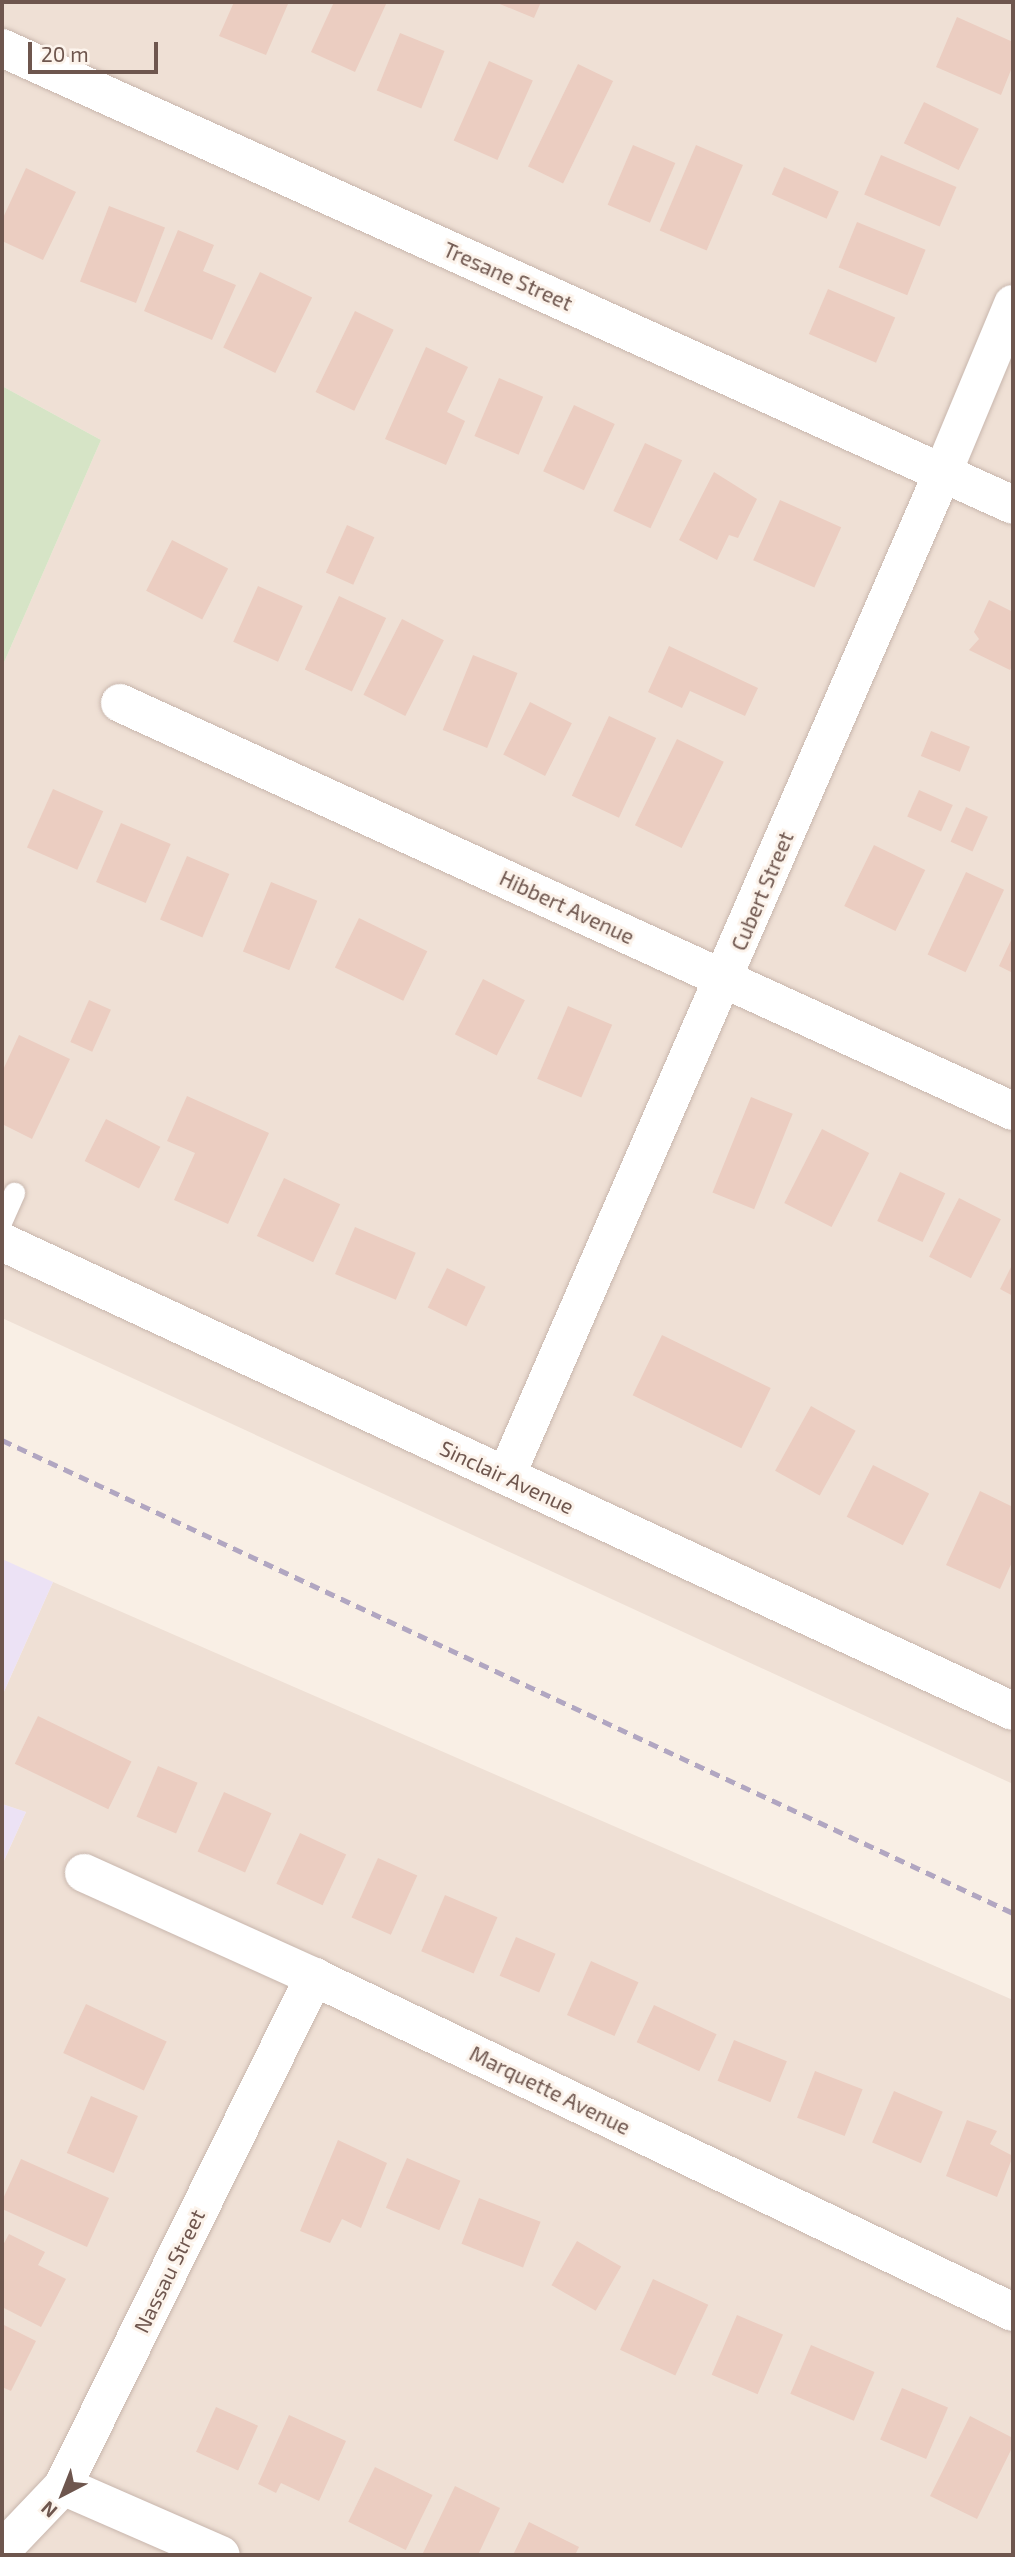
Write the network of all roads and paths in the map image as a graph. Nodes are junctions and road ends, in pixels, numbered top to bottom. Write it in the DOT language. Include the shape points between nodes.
graph roads {
  1 [pos="2,48"];
  2 [pos="1013,304"];
  3 [pos="943,472"];
  4 [pos="1013,505"];
  5 [pos="120,703"];
  6 [pos="724,979"];
  7 [pos="1013,1111"];
  8 [pos="14,1193"];
  9 [pos="2,1220"];
  10 [pos="2,1242"];
  11 [pos="506,1476"];
  12 [pos="1013,1711"];
  13 [pos="84,1874"];
  14 [pos="314,1977"];
  15 [pos="1013,2312"];
  16 [pos="63,2486"];
  17 [pos="2,2550"];
  18 [pos="221,2555"];
  1 -- 3 [label="street, Tresane Street"];
  2 -- 3 [label="street, Cubert Street"];
  3 -- 4 [label="street, Tresane Street"];
  3 -- 6 [label="street, Cubert Street"];
  5 -- 6 [label="street, Hibbert Avenue"];
  6 -- 7 [label="street, Hibbert Avenue"];
  6 -- 11 [label="street, Cubert Street"];
  8 -- 9 [label="lane"];
  10 -- 11 [label="street, Sinclair Avenue"];
  11 -- 12 [label="street, Sinclair Avenue"];
  13 -- 14 [label="street, Marquette Avenue"];
  14 -- 15 [label="street, Marquette Avenue"];
  14 -- 16 [label="street, Nassau Street"];
  16 -- 17 [label="street, Nassau Street"];
  16 -- 18 [label="street"];
}
